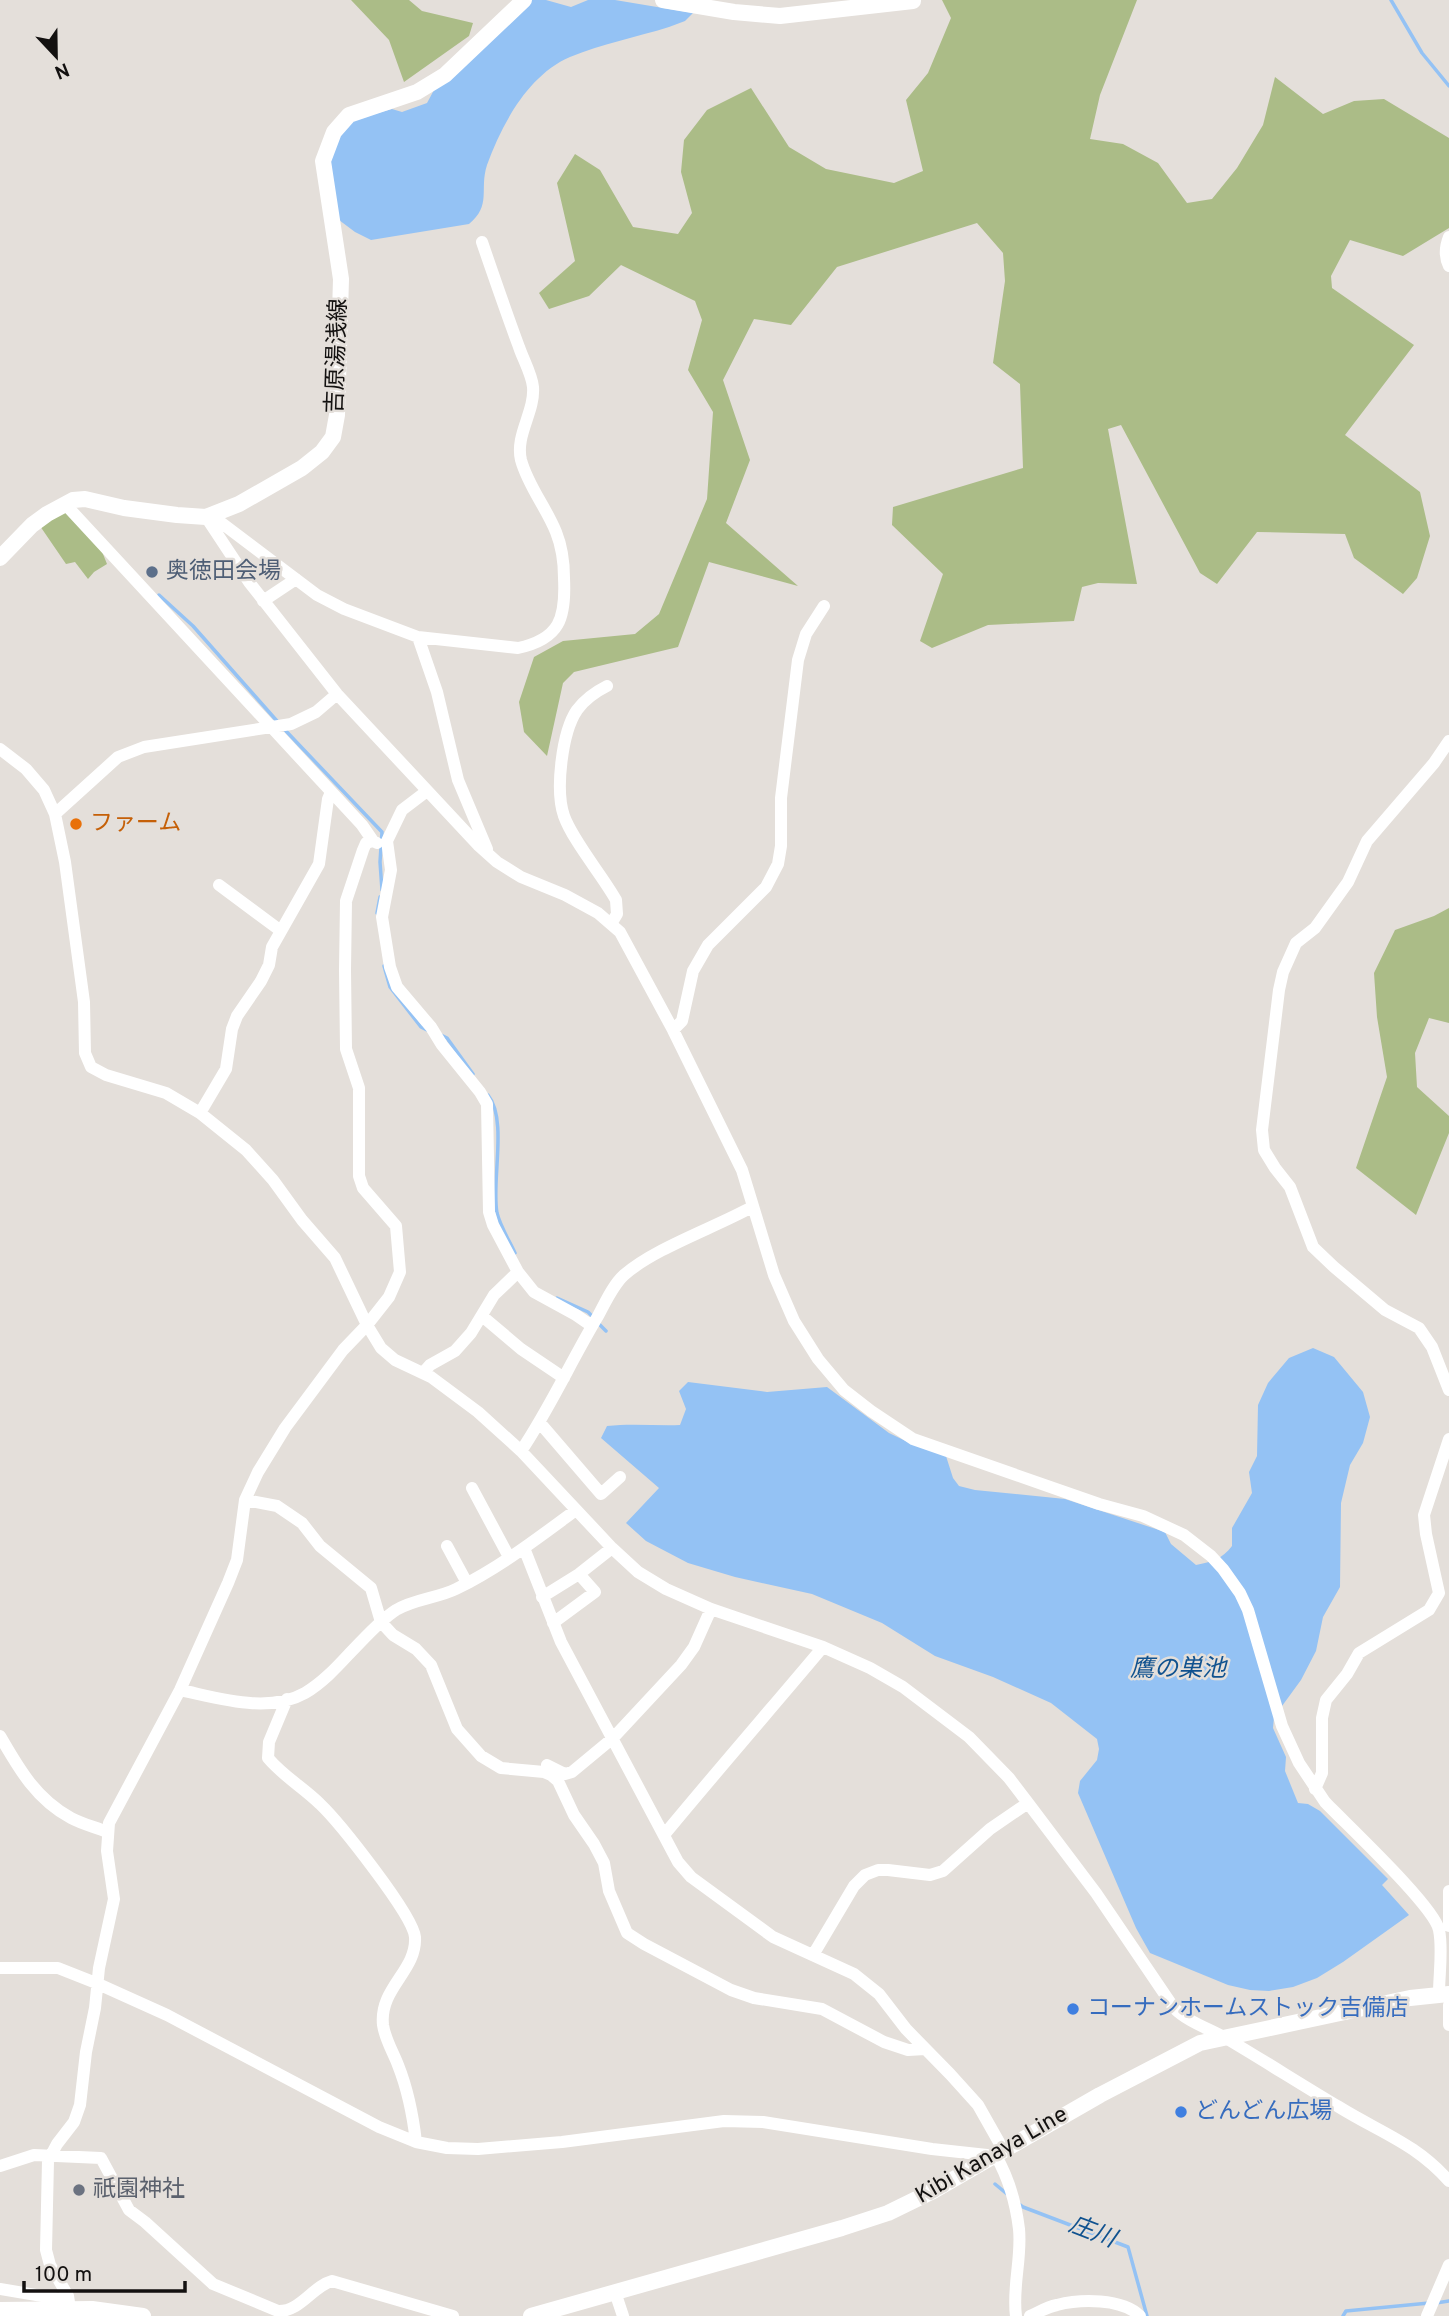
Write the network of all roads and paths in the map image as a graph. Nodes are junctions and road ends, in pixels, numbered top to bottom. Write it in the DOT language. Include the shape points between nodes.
graph roads {
  1 [pos="524,0"];
  2 [pos="663,0"];
  3 [pos="913,1"];
  4 [pos="1449,237"];
  5 [pos="482,242"];
  6 [pos="1449,265"];
  7 [pos="65,504"];
  8 [pos="209,516"];
  9 [pos="0,558"];
  10 [pos="296,579"];
  11 [pos="264,601"];
  12 [pos="824,606"];
  13 [pos="418,637"];
  14 [pos="607,686"];
  15 [pos="337,694"];
  16 [pos="272,728"];
  17 [pos="1449,741"];
  18 [pos="0,749"];
  19 [pos="427,791"];
  20 [pos="331,792"];
  21 [pos="55,814"];
  22 [pos="373,841"];
  23 [pos="387,841"];
  24 [pos="489,855"];
  25 [pos="219,885"];
  26 [pos="611,924"];
  27 [pos="281,931"];
  28 [pos="673,1030"];
  29 [pos="200,1114"];
  30 [pos="752,1207"];
  31 [pos="518,1272"];
  32 [pos="482,1316"];
  33 [pos="367,1325"];
  34 [pos="592,1326"];
  35 [pos="423,1373"];
  36 [pos="564,1378"];
  37 [pos="1449,1390"];
  38 [pos="540,1423"];
  39 [pos="1449,1439"];
  40 [pos="521,1451"];
  41 [pos="620,1477"];
  42 [pos="472,1488"];
  43 [pos="246,1500"];
  44 [pos="576,1510"];
  45 [pos="447,1546"];
  46 [pos="524,1548"];
  47 [pos="612,1548"];
  48 [pos="509,1557"];
  49 [pos="579,1574"];
  50 [pos="467,1583"];
  51 [pos="542,1597"];
  52 [pos="711,1609"];
  53 [pos="382,1622"];
  54 [pos="553,1623"];
  55 [pos="823,1647"];
  56 [pos="180,1690"];
  57 [pos="288,1699"];
  58 [pos="0,1737"];
  59 [pos="613,1738"];
  60 [pos="527,1770"];
  61 [pos="1315,1789"];
  62 [pos="1028,1803"];
  63 [pos="107,1832"];
  64 [pos="664,1835"];
  65 [pos="1449,1892"];
  66 [pos="1449,1926"];
  67 [pos="1449,1946"];
  68 [pos="813,1955"];
  69 [pos="0,1968"];
  70 [pos="96,1983"];
  71 [pos="1444,1993"];
  72 [pos="1449,2025"];
  73 [pos="1224,2037"];
  74 [pos="925,2049"];
  75 [pos="416,2142"];
  76 [pos="1000,2154"];
  77 [pos="49,2157"];
  78 [pos="0,2166"];
  79 [pos="1449,2181"];
  80 [pos="1449,2265"];
  81 [pos="0,2289"];
  82 [pos="615,2292"];
  83 [pos="0,2310"];
  84 [pos="69,2310"];
  85 [pos="143,2316"];
  86 [pos="453,2316"];
  87 [pos="531,2316"];
  88 [pos="623,2316"];
  89 [pos="1016,2316"];
  90 [pos="1030,2316"];
  91 [pos="1139,2316"];
  92 [pos="1427,2316"];
  1 -- 8 [label="main road, 吉原湯浅線" via="445,75 417,92 349,115 334,132 323,161 341,279 333,437 323,452 302,468"];
  2 -- 3 [label="main road" via="780,16"];
  4 -- 6 [label="street"];
  5 -- 13 [label="street" via="533,387 521,458 562,547 565,601 555,630 533,645 518,648"];
  7 -- 8 [label="main road, 吉原湯浅線" via="85,499 124,508"];
  7 -- 9 [label="main road, 吉原湯浅線" via="32,525"];
  7 -- 16 [label="street"];
  8 -- 10 [label="street"];
  8 -- 11 [label="street"];
  10 -- 11 [label="street"];
  10 -- 13 [label="street" via="344,609"];
  11 -- 15 [label="street"];
  12 -- 28 [label="street" via="806,634 798,660 778,864 766,887 708,945 692,971 682,1021"];
  13 -- 24 [label="street" via="458,780"];
  14 -- 26 [label="street" via="589,697 574,715 559,793 568,824 616,900 619,909"];
  15 -- 16 [label="street" via="300,721"];
  15 -- 19 [label="street"];
  16 -- 20 [label="street"];
  16 -- 21 [label="street" via="130,751"];
  17 -- 37 [label="street" via="1367,841 1348,882 1315,928 1296,943 1279,990 1262,1130 1264,1150 1290,1187 1313,1247 1385,1310 1419,1328"];
  18 -- 21 [label="street" via="44,790"];
  19 -- 23 [label="street" via="402,810"];
  19 -- 24 [label="street"];
  20 -- 22 [label="street"];
  20 -- 27 [label="street" via="319,864"];
  21 -- 29 [label="street" via="84,1002 86,1059 95,1069 166,1093"];
  22 -- 23 [label="street"];
  22 -- 33 [label="street" via="366,843 346,901 346,1049 359,1088 359,1176 363,1188 396,1226 400,1272 389,1297"];
  23 -- 31 [label="street" via="391,870 382,917 390,967 401,993 487,1104 489,1212"];
  24 -- 26 [label="street"];
  25 -- 27 [label="street"];
  26 -- 28 [label="street" via="633,953"];
  27 -- 29 [label="street" via="261,981 233,1023 226,1069"];
  28 -- 30 [label="street" via="742,1170"];
  29 -- 33 [label="street" via="246,1150 335,1258"];
  30 -- 34 [label="street" via="622,1276"];
  30 -- 61 [label="street" via="794,1321 844,1390 871,1412 913,1439 1143,1516 1184,1535 1211,1556 1248,1610 1282,1726"];
  31 -- 32 [label="street" via="494,1295"];
  31 -- 34 [label="street" via="534,1292"];
  32 -- 35 [label="street" via="455,1351"];
  32 -- 36 [label="street"];
  33 -- 35 [label="street" via="381,1348"];
  33 -- 43 [label="street" via="285,1428"];
  34 -- 36 [label="street"];
  35 -- 40 [label="street" via="478,1412"];
  36 -- 38 [label="street"];
  38 -- 40 [label="street"];
  38 -- 41 [label="street" via="601,1494"];
  39 -- 61 [label="street" via="1424,1515 1439,1593 1429,1610 1359,1653 1326,1700 1322,1773"];
  40 -- 44 [label="street"];
  42 -- 48 [label="street"];
  43 -- 53 [label="street" via="277,1506 302,1523 320,1546 371,1588"];
  43 -- 56 [label="street" via="237,1560"];
  44 -- 46 [label="street"];
  44 -- 47 [label="street"];
  45 -- 50 [label="street"];
  46 -- 48 [label="street"];
  46 -- 51 [label="street"];
  47 -- 49 [label="street"];
  47 -- 52 [label="street" via="638,1572"];
  48 -- 50 [label="street"];
  49 -- 51 [label="street"];
  49 -- 54 [label="street" via="595,1592"];
  50 -- 53 [label="street" via="397,1610"];
  51 -- 54 [label="street"];
  52 -- 55 [label="street"];
  52 -- 59 [label="street" via="681,1665"];
  53 -- 57 [label="street" via="325,1678"];
  53 -- 60 [label="street" via="431,1665 465,1741 496,1766"];
  54 -- 59 [label="street"];
  55 -- 62 [label="street" via="903,1687 969,1737"];
  55 -- 64 [label="street"];
  56 -- 57 [label="street" via="239,1702"];
  56 -- 63 [label="street"];
  57 -- 75 [label="street" via="269,1742 268,1758 322,1805 394,1897 413,1929 411,1957 392,1987 383,2015 386,2036 406,2085"];
  58 -- 63 [label="street" via="26,1780 45,1800 72,1818"];
  59 -- 60 [label="street" via="567,1774 539,1763"];
  59 -- 64 [label="street"];
  60 -- 74 [label="street" via="547,1773 558,1781 604,1863 609,1891 627,1933 731,1990 822,2008 884,2042 908,2050"];
  61 -- 71 [label="street" via="1434,1918"];
  62 -- 68 [label="street" via="943,1871 930,1875 878,1870 865,1875"];
  62 -- 73 [label="street" via="1174,2008"];
  63 -- 70 [label="street" via="114,1899"];
  64 -- 68 [label="street" via="691,1877 773,1937"];
  65 -- 66 [label="street"];
  67 -- 71 [label="street" via="1442,1962"];
  68 -- 74 [label="street" via="854,1975 878,1994"];
  69 -- 70 [label="street" via="58,1968"];
  70 -- 75 [label="street"];
  70 -- 77 [label="street" via="78,2115"];
  71 -- 72 [label="street"];
  71 -- 73 [label="main road, Kibi Kanaya Line"];
  73 -- 76 [label="main road, Kibi Kanaya Line" via="1152,2066"];
  73 -- 79 [label="street" via="1416,2150"];
  74 -- 76 [label="street" via="978,2105"];
  75 -- 76 [label="street" via="478,2149 724,2121 762,2122 932,2149"];
  76 -- 82 [label="main road, Kibi Kanaya Line" via="912,2203 863,2222"];
  76 -- 89 [label="street" via="1019,2230 1013,2296"];
  77 -- 78 [label="street" via="26,2157"];
  77 -- 84 [label="street" via="46,2250 68,2296"];
  77 -- 86 [label="street" via="103,2160 129,2210 213,2284 278,2311 332,2281"];
  80 -- 92 [label="street"];
  81 -- 84 [label="street" via="63,2300"];
  82 -- 87 [label="main road, Kibi Kanaya Line"];
  82 -- 88 [label="street"];
  83 -- 84 [label="main road"];
  84 -- 85 [label="main road"];
  90 -- 91 [label="street" via="1059,2304 1099,2302"];
}
